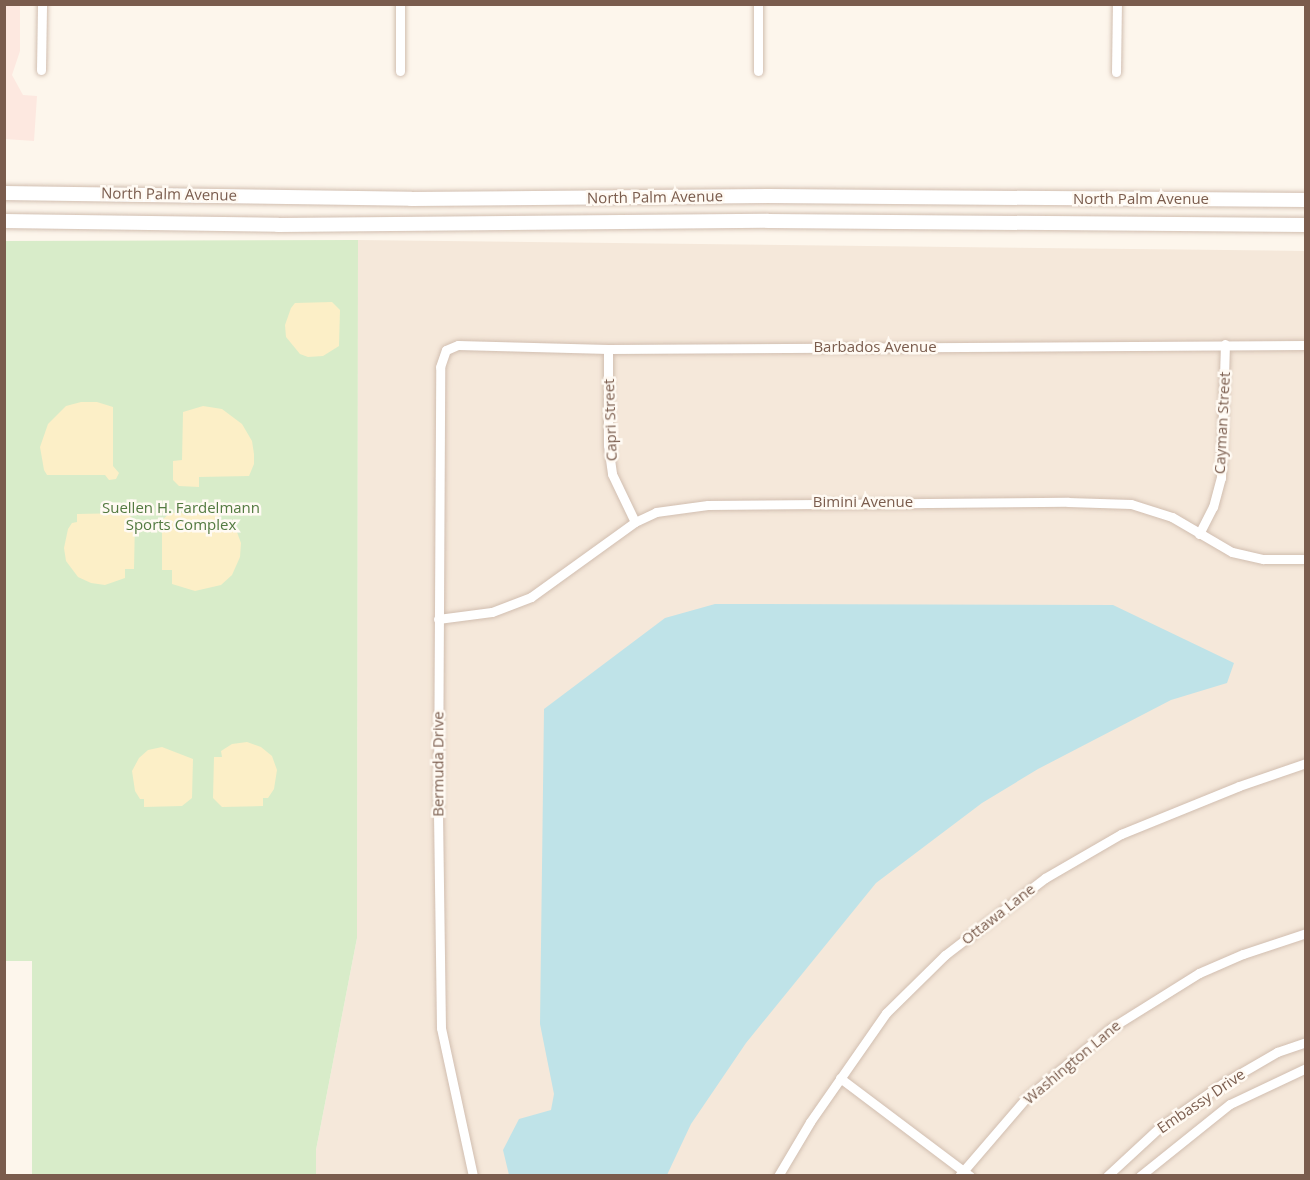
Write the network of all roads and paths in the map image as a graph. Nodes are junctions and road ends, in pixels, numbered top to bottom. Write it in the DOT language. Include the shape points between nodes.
graph roads {
  1 [pos="42,4"];
  2 [pos="400,4"];
  3 [pos="758,4"];
  4 [pos="1117,4"];
  5 [pos="41,70"];
  6 [pos="400,71"];
  7 [pos="759,71"];
  8 [pos="1116,72"];
  9 [pos="4,193"];
  10 [pos="638,197"];
  11 [pos="1305,200"];
  12 [pos="4,221"];
  13 [pos="638,222"];
  14 [pos="1305,225"];
  15 [pos="1225,345"];
  16 [pos="1305,345"];
  17 [pos="608,349"];
  18 [pos="446,350"];
  19 [pos="635,522"];
  20 [pos="1199,534"];
  21 [pos="1305,559"];
  22 [pos="438,620"];
  23 [pos="1305,762"];
  24 [pos="1305,933"];
  25 [pos="1305,1042"];
  26 [pos="1305,1068"];
  27 [pos="840,1078"];
  28 [pos="964,1174"];
  29 [pos="473,1176"];
  30 [pos="778,1176"];
  31 [pos="1107,1176"];
  32 [pos="1140,1176"];
  1 -- 5 [label="street"];
  2 -- 6 [label="street"];
  3 -- 7 [label="street"];
  4 -- 8 [label="street"];
  9 -- 10 [label="main road, North Palm Avenue" via="411,199"];
  10 -- 11 [label="main road, North Palm Avenue"];
  10 -- 13 [label="main road"];
  12 -- 13 [label="main road, North Palm Avenue" via="261,225"];
  13 -- 14 [label="main road, North Palm Avenue"];
  15 -- 16 [label="street, Barbados Avenue"];
  15 -- 17 [label="street, Barbados Avenue"];
  15 -- 20 [label="street, Cayman Street" via="1221,478 1213,507"];
  17 -- 18 [label="street, Barbados Avenue" via="458,345"];
  17 -- 19 [label="street, Capri Street" via="608,445 612,474"];
  18 -- 22 [label="street, Bermuda Drive" via="440,367"];
  19 -- 20 [label="street, Bimini Avenue" via="656,512 708,505 1068,502 1131,504 1172,517"];
  19 -- 22 [label="street, Bimini Avenue" via="531,597 492,612"];
  20 -- 21 [label="street, Bimini Avenue" via="1232,552 1263,559"];
  22 -- 29 [label="street, Bermuda Drive" via="441,1028"];
  23 -- 27 [label="street, Ottawa Lane" via="1121,834 1045,878 945,955 886,1013"];
  24 -- 28 [label="street, Washington Lane" via="1199,973 1111,1028 1026,1098"];
  25 -- 31 [label="street, Embassy Drive" via="1277,1052 1222,1084 1160,1127"];
  26 -- 32 [label="street, Embassy Drive" via="1230,1104"];
  27 -- 28 [label="street"];
  27 -- 30 [label="street, Ottawa Lane"];
}
